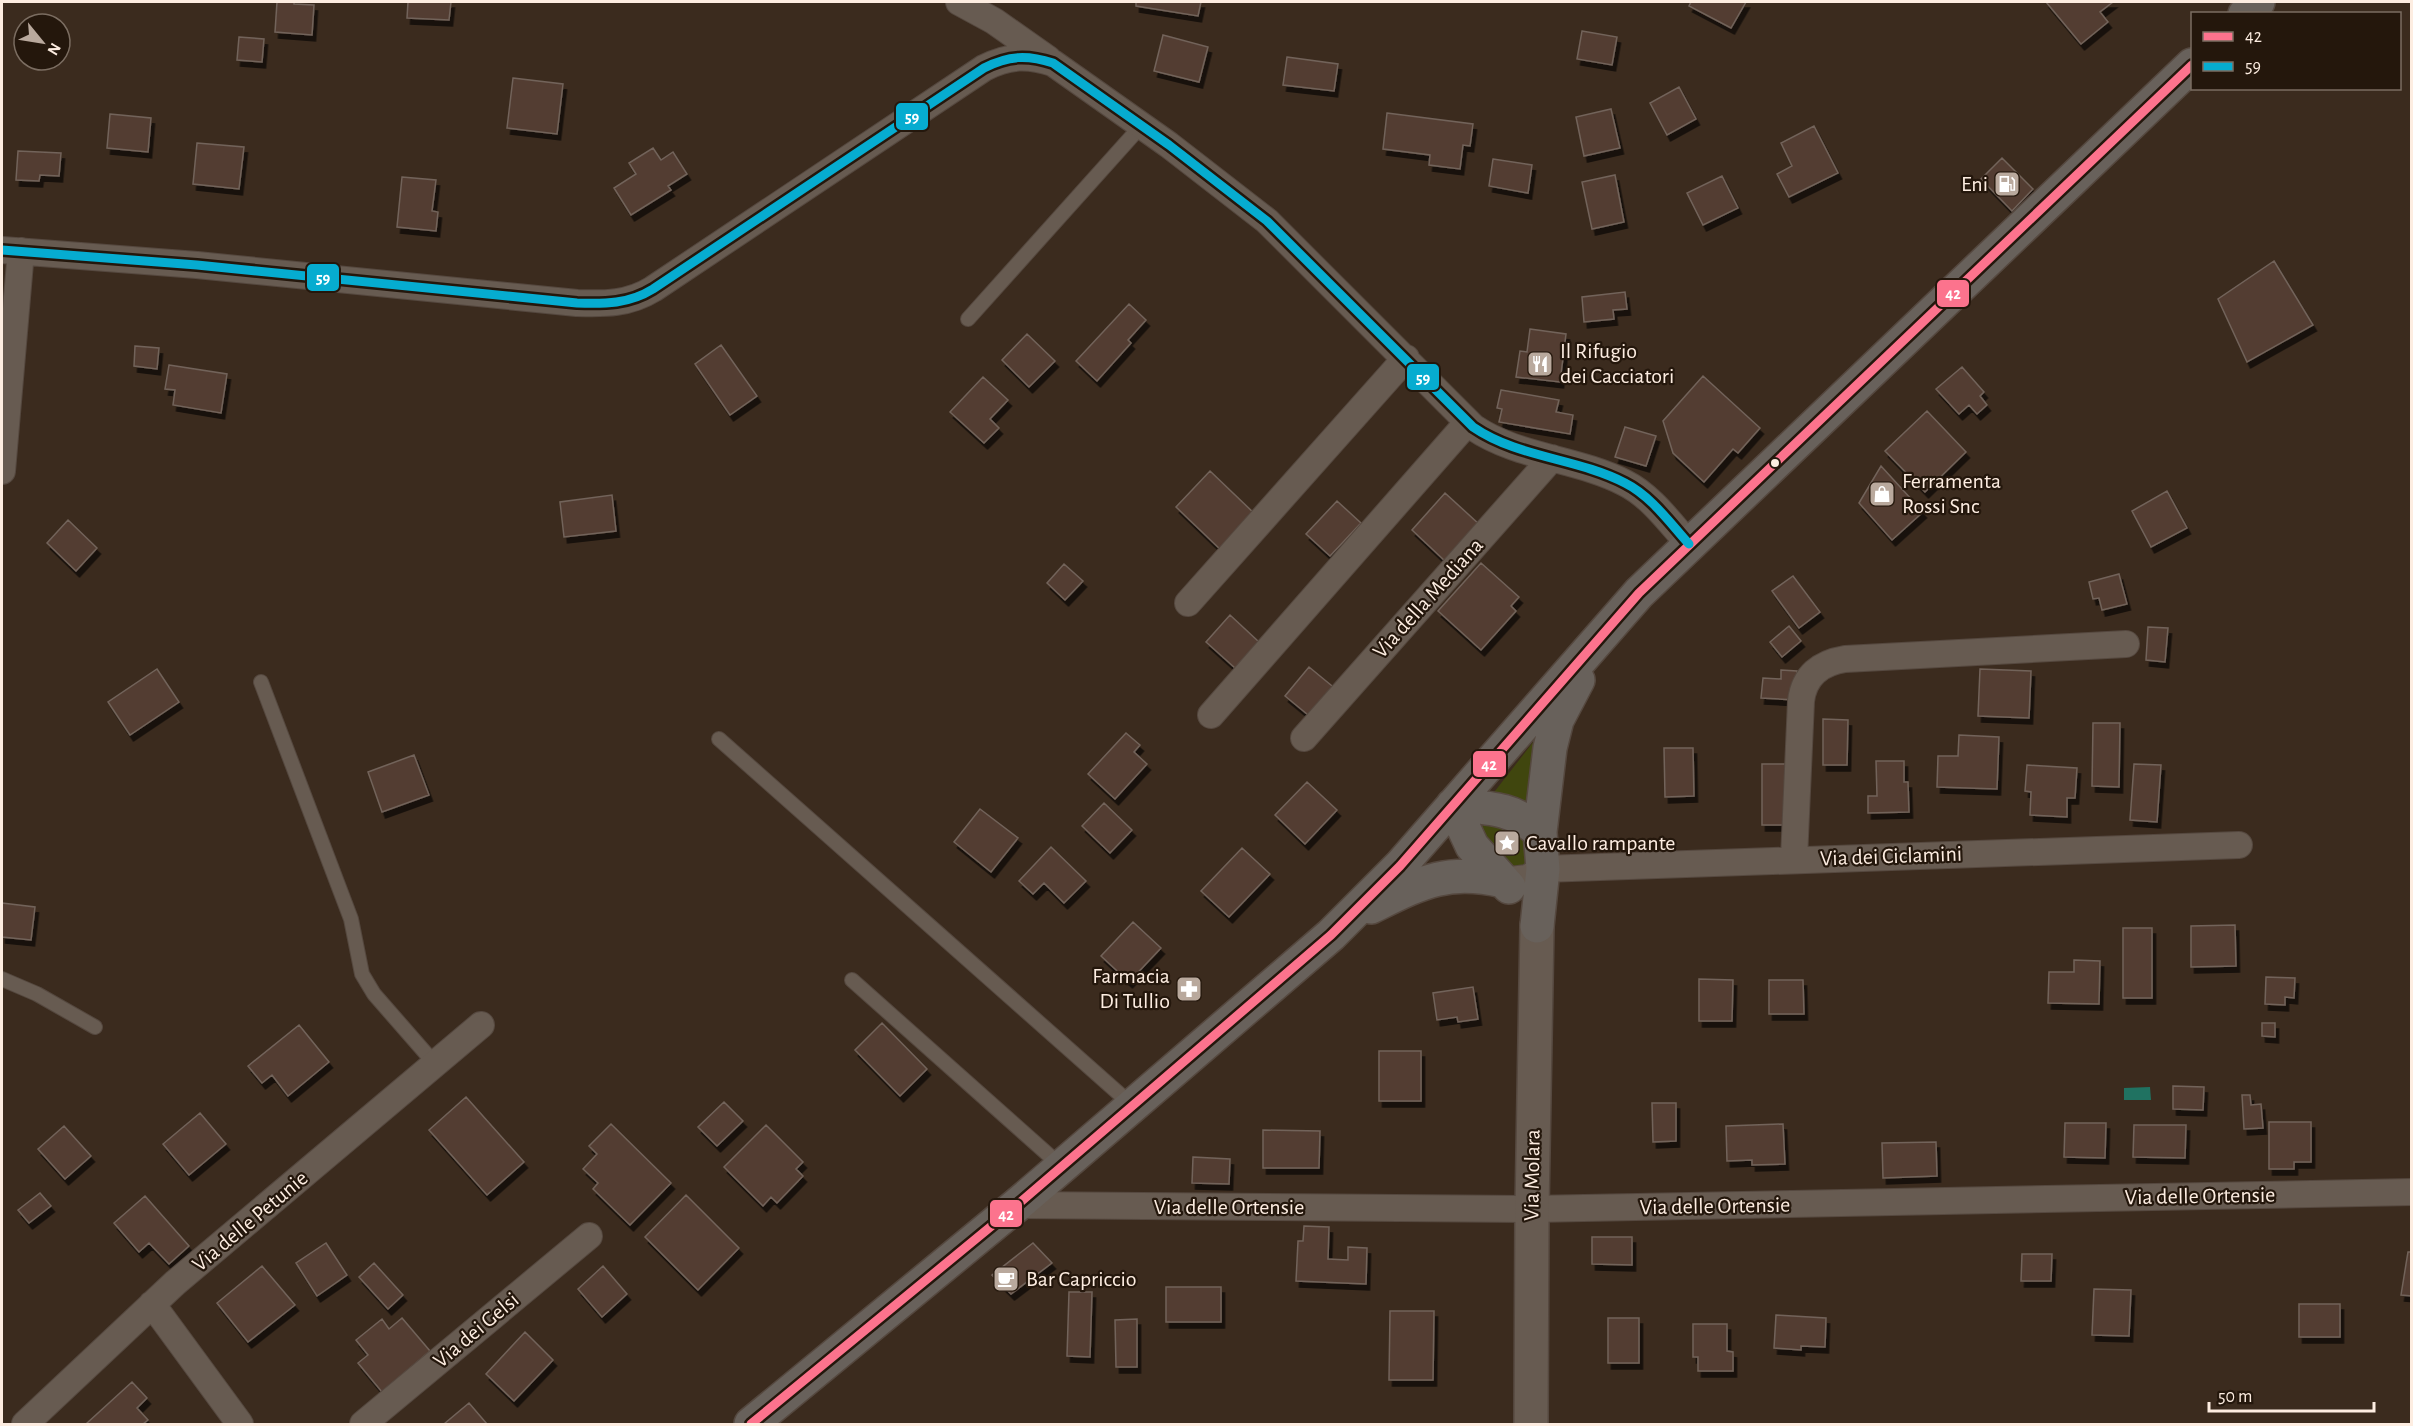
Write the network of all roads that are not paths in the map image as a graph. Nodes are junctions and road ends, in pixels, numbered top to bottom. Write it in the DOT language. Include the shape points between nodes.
graph roads {
  1 [pos="959,2"];
  2 [pos="1053,63"];
  3 [pos="2191,67"];
  4 [pos="1142,125"];
  5 [pos="11,251"];
  6 [pos="968,319"];
  7 [pos="1406,358"];
  8 [pos="1468,422"];
  9 [pos="1552,458"];
  10 [pos="2,471"];
  11 [pos="1689,544"];
  12 [pos="1639,593"];
  13 [pos="1188,603"];
  14 [pos="2126,644"];
  15 [pos="261,682"];
  16 [pos="1211,715"];
  17 [pos="1304,738"];
  18 [pos="719,739"];
  19 [pos="1453,805"];
  20 [pos="1540,832"];
  21 [pos="2239,845"];
  22 [pos="1794,860"];
  23 [pos="1543,869"];
  24 [pos="1503,881"];
  25 [pos="1350,917"];
  26 [pos="1537,926"];
  27 [pos="2,979"];
  28 [pos="852,980"];
  29 [pos="481,1025"];
  30 [pos="94,1027"];
  31 [pos="436,1065"];
  32 [pos="1132,1106"];
  33 [pos="1062,1167"];
  34 [pos="2412,1192"];
  35 [pos="1017,1205"];
  36 [pos="1532,1209"];
  37 [pos="589,1236"];
  38 [pos="152,1304"];
  39 [pos="26,1425"];
  40 [pos="240,1425"];
  41 [pos="363,1425"];
  42 [pos="751,1425"];
  43 [pos="1531,1425"];
  1 -- 2 [label="street" via="994,21"];
  2 -- 4 [label="street"];
  2 -- 5 [label="street" via="1018,56 984,68 653,290 628,301 577,303"];
  3 -- 11 [label="main road"];
  4 -- 6 [label="lane"];
  4 -- 7 [label="street" via="1267,220"];
  5 -- 10 [label="street"];
  7 -- 8 [label="street"];
  7 -- 13 [label="street"];
  8 -- 9 [label="street" via="1492,439"];
  8 -- 16 [label="street"];
  9 -- 11 [label="street" via="1633,487 1653,503"];
  9 -- 17 [label="street, Via della Mediana"];
  11 -- 12 [label="main road"];
  12 -- 19 [label="main road"];
  12 -- 20 [label="main road" via="1574,686 1557,720"];
  14 -- 22 [label="street" via="1845,659 1817,669 1803,687 1801,701"];
  15 -- 31 [label="lane" via="351,920 362,974 374,994"];
  18 -- 32 [label="lane"];
  19 -- 20 [label="main road" via="1509,811"];
  19 -- 24 [label="main road" via="1472,846"];
  19 -- 25 [label="main road"];
  20 -- 23 [label="main road"];
  21 -- 22 [label="street, Via dei Ciclamini"];
  22 -- 23 [label="street, Via dei Ciclamini"];
  23 -- 24 [label="street, Via dei Ciclamini" via="1527,878"];
  23 -- 26 [label="main road"];
  24 -- 25 [label="main road" via="1470,875 1434,879"];
  24 -- 26 [label="main road"];
  25 -- 32 [label="main road"];
  26 -- 36 [label="street, Via Molara"];
  27 -- 30 [label="lane"];
  28 -- 33 [label="lane"];
  29 -- 31 [label="street, Via delle Petunie"];
  31 -- 38 [label="street, Via delle Petunie"];
  32 -- 33 [label="main road"];
  33 -- 35 [label="main road"];
  34 -- 36 [label="street, Via delle Ortensie"];
  35 -- 36 [label="street, Via delle Ortensie"];
  35 -- 42 [label="main road"];
  36 -- 43 [label="street, Via Molara"];
  37 -- 41 [label="street, Via dei Gelsi"];
  38 -- 39 [label="street, Via delle Petunie"];
  38 -- 40 [label="street"];
}
